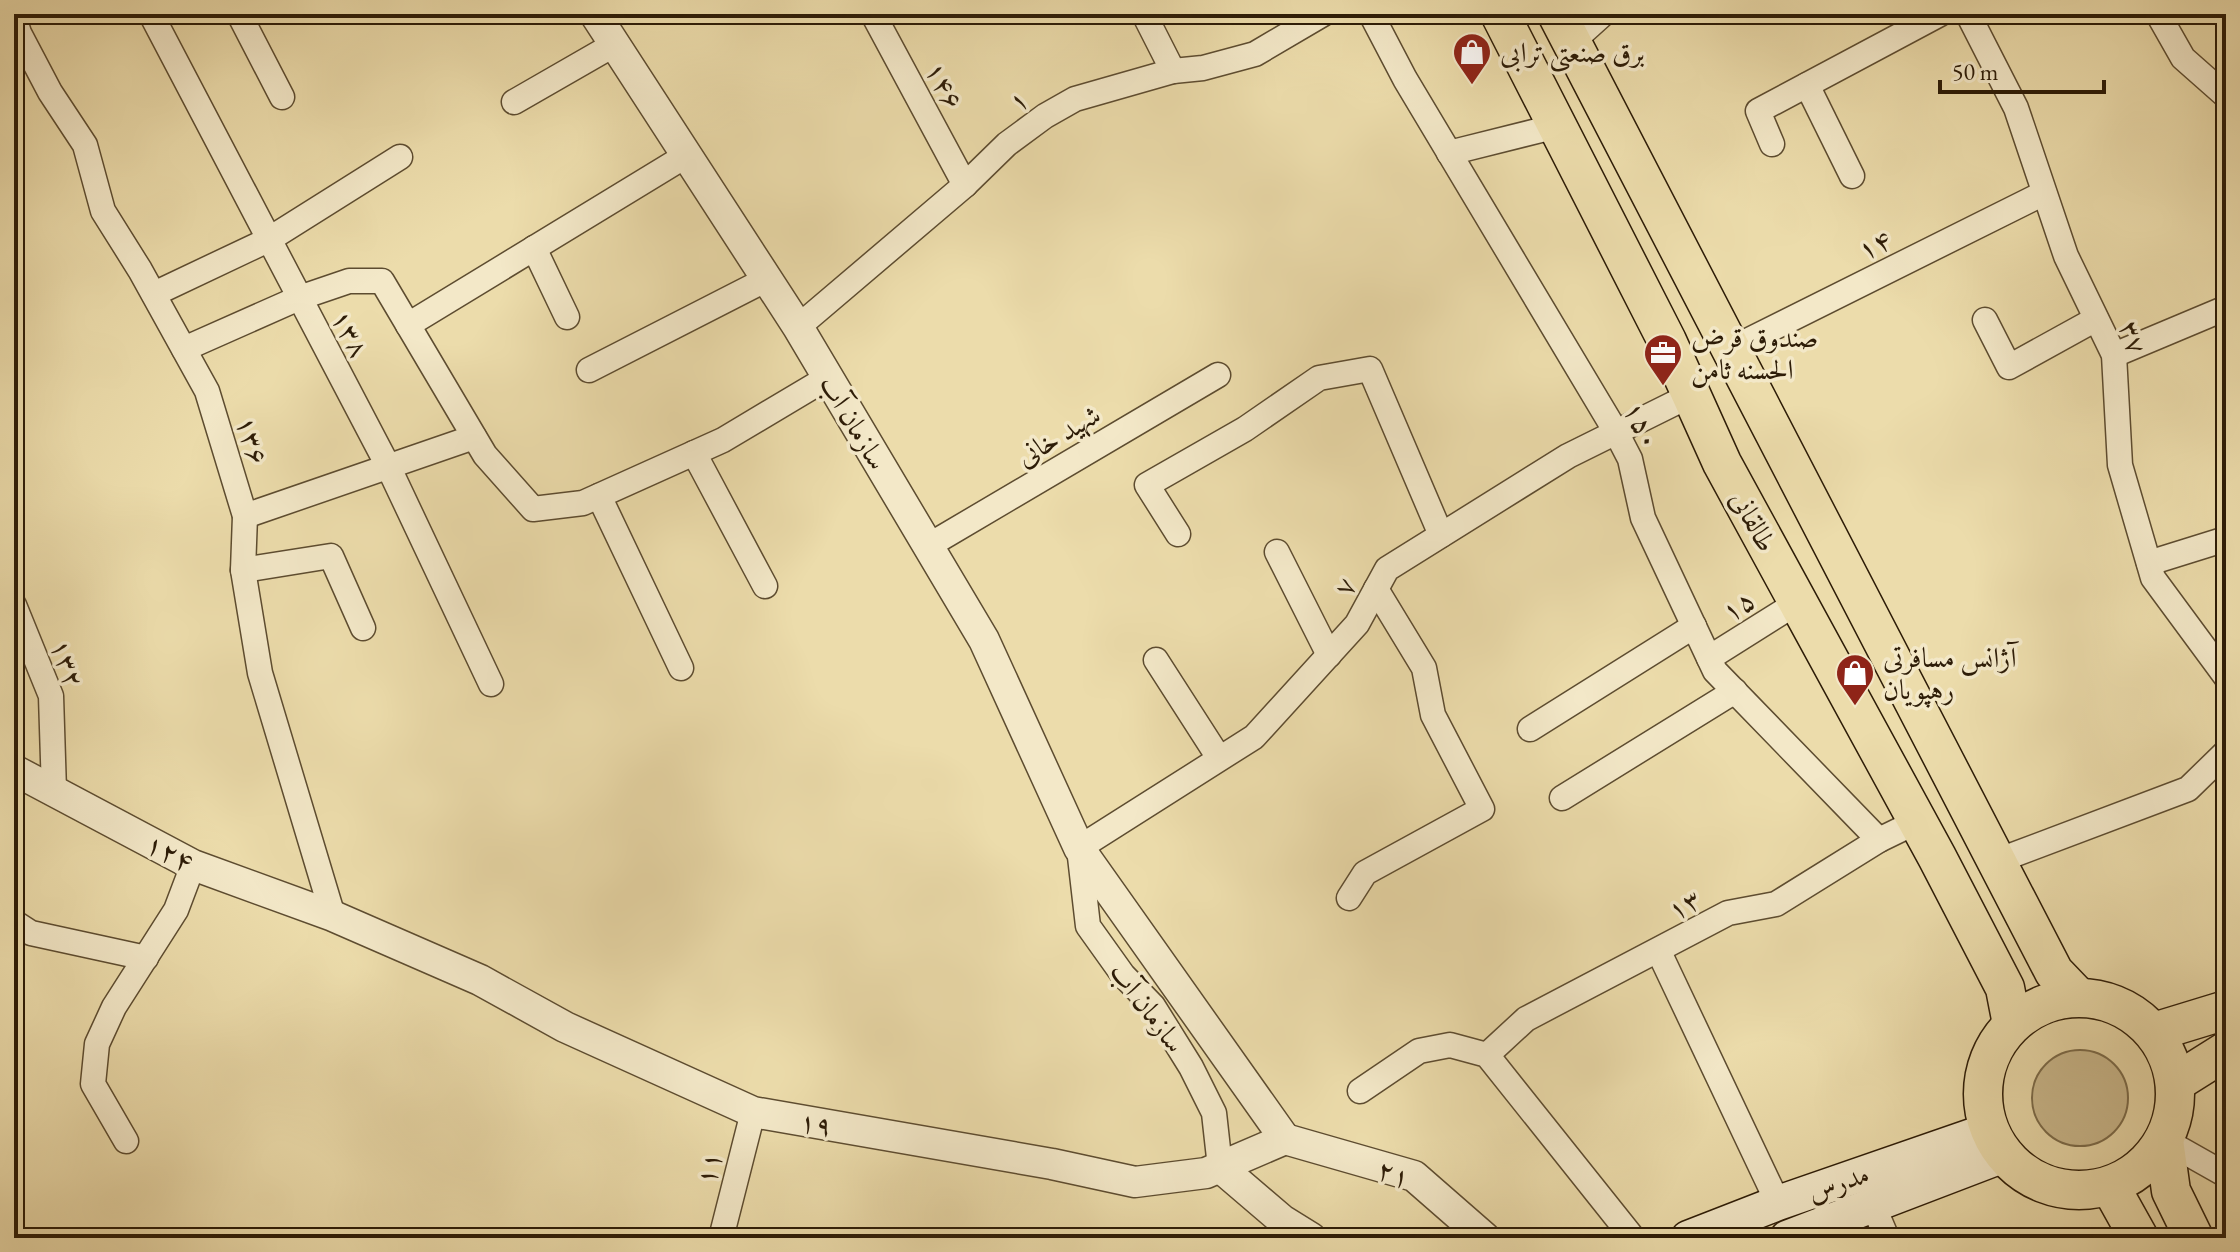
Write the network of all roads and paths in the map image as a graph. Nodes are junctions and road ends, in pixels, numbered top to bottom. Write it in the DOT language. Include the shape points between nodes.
graph roads {
  1 [pos="151,14"];
  2 [pos="239,14"];
  3 [pos="595,14"];
  4 [pos="873,14"];
  5 [pos="1144,14"];
  6 [pos="1323,14"];
  7 [pos="1371,14"];
  8 [pos="1500,14"];
  9 [pos="1603,14"];
  10 [pos="1940,14"];
  11 [pos="1968,14"];
  12 [pos="2158,14"];
  13 [pos="14,17"];
  14 [pos="1564,28"];
  15 [pos="615,44"];
  16 [pos="1173,71"];
  17 [pos="1807,85"];
  18 [pos="2226,96"];
  19 [pos="282,97"];
  20 [pos="514,102"];
  21 [pos="1557,126"];
  22 [pos="1772,144"];
  23 [pos="1449,153"];
  24 [pos="687,155"];
  25 [pos="400,157"];
  26 [pos="1852,176"];
  27 [pos="965,185"];
  28 [pos="2044,193"];
  29 [pos="268,240"];
  30 [pos="534,248"];
  31 [pos="767,279"];
  32 [pos="154,294"];
  33 [pos="299,298"];
  34 [pos="2226,308"];
  35 [pos="567,317"];
  36 [pos="2096,319"];
  37 [pos="1985,320"];
  38 [pos="408,325"];
  39 [pos="798,327"];
  40 [pos="184,349"];
  41 [pos="1731,349"];
  42 [pos="2114,355"];
  43 [pos="589,370"];
  44 [pos="1218,375"];
  45 [pos="827,378"];
  46 [pos="1691,395"];
  47 [pos="1616,432"];
  48 [pos="474,437"];
  49 [pos="694,453"];
  50 [pos="388,466"];
  51 [pos="599,496"];
  52 [pos="245,516"];
  53 [pos="1178,534"];
  54 [pos="1441,535"];
  55 [pos="2226,539"];
  56 [pos="928,546"];
  57 [pos="1277,552"];
  58 [pos="2149,563"];
  59 [pos="243,570"];
  60 [pos="765,586"];
  61 [pos="1376,589"];
  62 [pos="1798,602"];
  63 [pos="14,605"];
  64 [pos="1694,626"];
  65 [pos="363,628"];
  66 [pos="1329,655"];
  67 [pos="1709,658"];
  68 [pos="1156,660"];
  69 [pos="681,668"];
  70 [pos="2226,677"];
  71 [pos="491,684"];
  72 [pos="1735,691"];
  73 [pos="1530,729"];
  74 [pos="2226,752"];
  75 [pos="1219,758"];
  76 [pos="14,770"];
  77 [pos="54,791"];
  78 [pos="1562,798"];
  79 [pos="1918,821"];
  80 [pos="1879,840"];
  81 [pos="1079,848"];
  82 [pos="1997,861"];
  83 [pos="193,865"];
  84 [pos="1349,898"];
  85 [pos="333,916"];
  86 [pos="20,931"];
  87 [pos="1659,952"];
  88 [pos="146,958"];
  89 [pos="2078,997"];
  90 [pos="2226,1010"];
  91 [pos="2012,1024"];
  92 [pos="2154,1032"];
  93 [pos="2226,1051"];
  94 [pos="1487,1055"];
  95 [pos="2175,1083"];
  96 [pos="1360,1091"];
  97 [pos="753,1112"];
  98 [pos="1285,1139"];
  99 [pos="2164,1140"];
  100 [pos="126,1141"];
  101 [pos="1997,1142"];
  102 [pos="1220,1167"];
  103 [pos="2226,1175"];
  104 [pos="2171,1191"];
  105 [pos="1778,1203"];
  106 [pos="1873,1205"];
  107 [pos="2125,1212"];
  108 [pos="721,1238"];
  109 [pos="1311,1238"];
  110 [pos="1485,1238"];
  111 [pos="1633,1238"];
  112 [pos="1688,1238"];
  113 [pos="1787,1238"];
  114 [pos="1887,1238"];
  115 [pos="2194,1238"];
  1 -- 29 [label="street, ۱۳۸"];
  2 -- 19 [label="street"];
  3 -- 15 [label="street, سازمان آب"];
  4 -- 27 [label="street, ۱۴۶"];
  5 -- 16 [label="street"];
  6 -- 16 [label="street, ۱" via="1255,54"];
  7 -- 23 [label="street, ۱۵۰"];
  8 -- 21 [label="main road, طالقانی"];
  9 -- 14 [label="street"];
  10 -- 17 [label="street"];
  11 -- 28 [label="street, ۳۷" via="2016,108"];
  12 -- 18 [label="street" via="2183,58"];
  13 -- 32 [label="street, ۱۳۶" via="50,92 85,145 103,211"];
  14 -- 41 [label="main road, طالقانی"];
  15 -- 20 [label="street"];
  15 -- 24 [label="street, سازمان آب"];
  16 -- 27 [label="street, ۱" via="1075,99 1007,144"];
  17 -- 22 [label="street" via="1758,111"];
  17 -- 26 [label="street"];
  21 -- 23 [label="street"];
  21 -- 46 [label="main road, طالقانی"];
  23 -- 47 [label="street, ۱۵۰"];
  24 -- 30 [label="street"];
  24 -- 31 [label="street, سازمان آب"];
  25 -- 29 [label="street"];
  27 -- 39 [label="street, ۱"];
  28 -- 36 [label="street, ۳۷"];
  28 -- 41 [label="street, ۱۴"];
  29 -- 32 [label="street"];
  29 -- 33 [label="street, ۱۳۸"];
  30 -- 35 [label="street"];
  30 -- 38 [label="street"];
  31 -- 39 [label="street, سازمان آب"];
  31 -- 43 [label="street"];
  32 -- 40 [label="street, ۱۳۶"];
  33 -- 38 [label="street" via="349,281 382,281"];
  33 -- 40 [label="street"];
  33 -- 50 [label="street, ۱۳۸"];
  34 -- 42 [label="street"];
  36 -- 37 [label="street" via="2009,367"];
  36 -- 42 [label="street, ۳۷"];
  38 -- 48 [label="street"];
  39 -- 45 [label="street, سازمان آب"];
  40 -- 52 [label="street, ۱۳۶" via="207,391"];
  41 -- 82 [label="main road, طالقانی"];
  42 -- 58 [label="street, ۳۷" via="2120,465"];
  44 -- 56 [label="street, شهید خانی"];
  45 -- 49 [label="street"];
  45 -- 56 [label="street, سازمان آب"];
  46 -- 47 [label="street, ۷"];
  46 -- 62 [label="main road, طالقانی"];
  47 -- 54 [label="street, ۷"];
  47 -- 64 [label="street, ۱۵۰" via="1630,459 1643,518"];
  48 -- 50 [label="street"];
  48 -- 51 [label="street" via="533,509"];
  49 -- 51 [label="street"];
  49 -- 60 [label="street"];
  50 -- 52 [label="street"];
  50 -- 71 [label="street, ۱۳۸"];
  51 -- 69 [label="street"];
  52 -- 59 [label="street, ۱۳۶"];
  53 -- 54 [label="street" via="1147,485 1245,429 1319,378 1370,369"];
  54 -- 61 [label="street, ۷" via="1387,569"];
  55 -- 58 [label="street"];
  56 -- 81 [label="street, سازمان آب" via="984,640"];
  57 -- 66 [label="street"];
  58 -- 70 [label="street, ۳۷" via="2153,578"];
  59 -- 65 [label="street" via="331,556"];
  59 -- 85 [label="street, ۱۳۶" via="260,673"];
  61 -- 66 [label="street, ۷" via="1357,624"];
  61 -- 84 [label="street" via="1424,668 1433,715 1482,809 1365,873"];
  62 -- 67 [label="street, ۱۵"];
  62 -- 79 [label="main road, طالقانی"];
  63 -- 77 [label="street, ۱۳۲" via="51,696"];
  64 -- 67 [label="street, ۱۵۰"];
  64 -- 73 [label="street"];
  66 -- 75 [label="street, ۷" via="1254,737"];
  67 -- 72 [label="street, ۱۵۰"];
  68 -- 75 [label="street"];
  72 -- 78 [label="street"];
  72 -- 80 [label="street, ۱۵۰"];
  74 -- 82 [label="street" via="2188,789"];
  75 -- 81 [label="street, ۷"];
  76 -- 77 [label="street, ۱۲۴"];
  77 -- 83 [label="street, ۱۲۴"];
  79 -- 80 [label="street, ۱۳"];
  79 -- 91 [label="main road, طالقانی" via="2005,988"];
  80 -- 87 [label="street, ۱۳" via="1776,904 1728,913"];
  81 -- 98 [label="street, سازمان آب"];
  81 -- 102 [label="street, سازمان آب" via="1088,926 1153,1006 1191,1067 1214,1113"];
  82 -- 89 [label="main road, طالقانی" via="2054,972"];
  83 -- 85 [label="street, ۱۲۴"];
  83 -- 88 [label="street" via="176,910"];
  85 -- 97 [label="street, ۱۹" via="480,980 565,1027"];
  86 -- 88 [label="street"];
  87 -- 94 [label="street, ۱۳" via="1526,1019"];
  87 -- 105 [label="street"];
  88 -- 100 [label="street" via="97,1044 93,1084"];
  89 -- 91 [label="main road" via="2042,1005"];
  89 -- 92 [label="main road" via="2107,1000"];
  90 -- 92 [label="main road"];
  91 -- 101 [label="main road" via="1985,1073 1983,1102"];
  92 -- 95 [label="main road"];
  93 -- 95 [label="main road"];
  94 -- 96 [label="street" via="1450,1045 1419,1051"];
  94 -- 111 [label="street"];
  95 -- 99 [label="main road" via="2174,1112"];
  97 -- 102 [label="street, ۱۹" via="1135,1182"];
  97 -- 108 [label="street, ۱۱"];
  98 -- 102 [label="street, ۱۹"];
  98 -- 110 [label="street, ۲۱" via="1414,1176"];
  99 -- 103 [label="street"];
  99 -- 104 [label="main road"];
  99 -- 107 [label="main road" via="2132,1175"];
  101 -- 105 [label="main road, مدرس"];
  101 -- 106 [label="main road, مدرس"];
  101 -- 107 [label="main road" via="2029,1177 2055,1188 2083,1191"];
  102 -- 109 [label="street"];
  104 -- 107 [label="main road"];
  104 -- 115 [label="main road"];
  105 -- 112 [label="main road, مدرس"];
  106 -- 113 [label="main road, مدرس"];
  106 -- 114 [label="street"];
}
